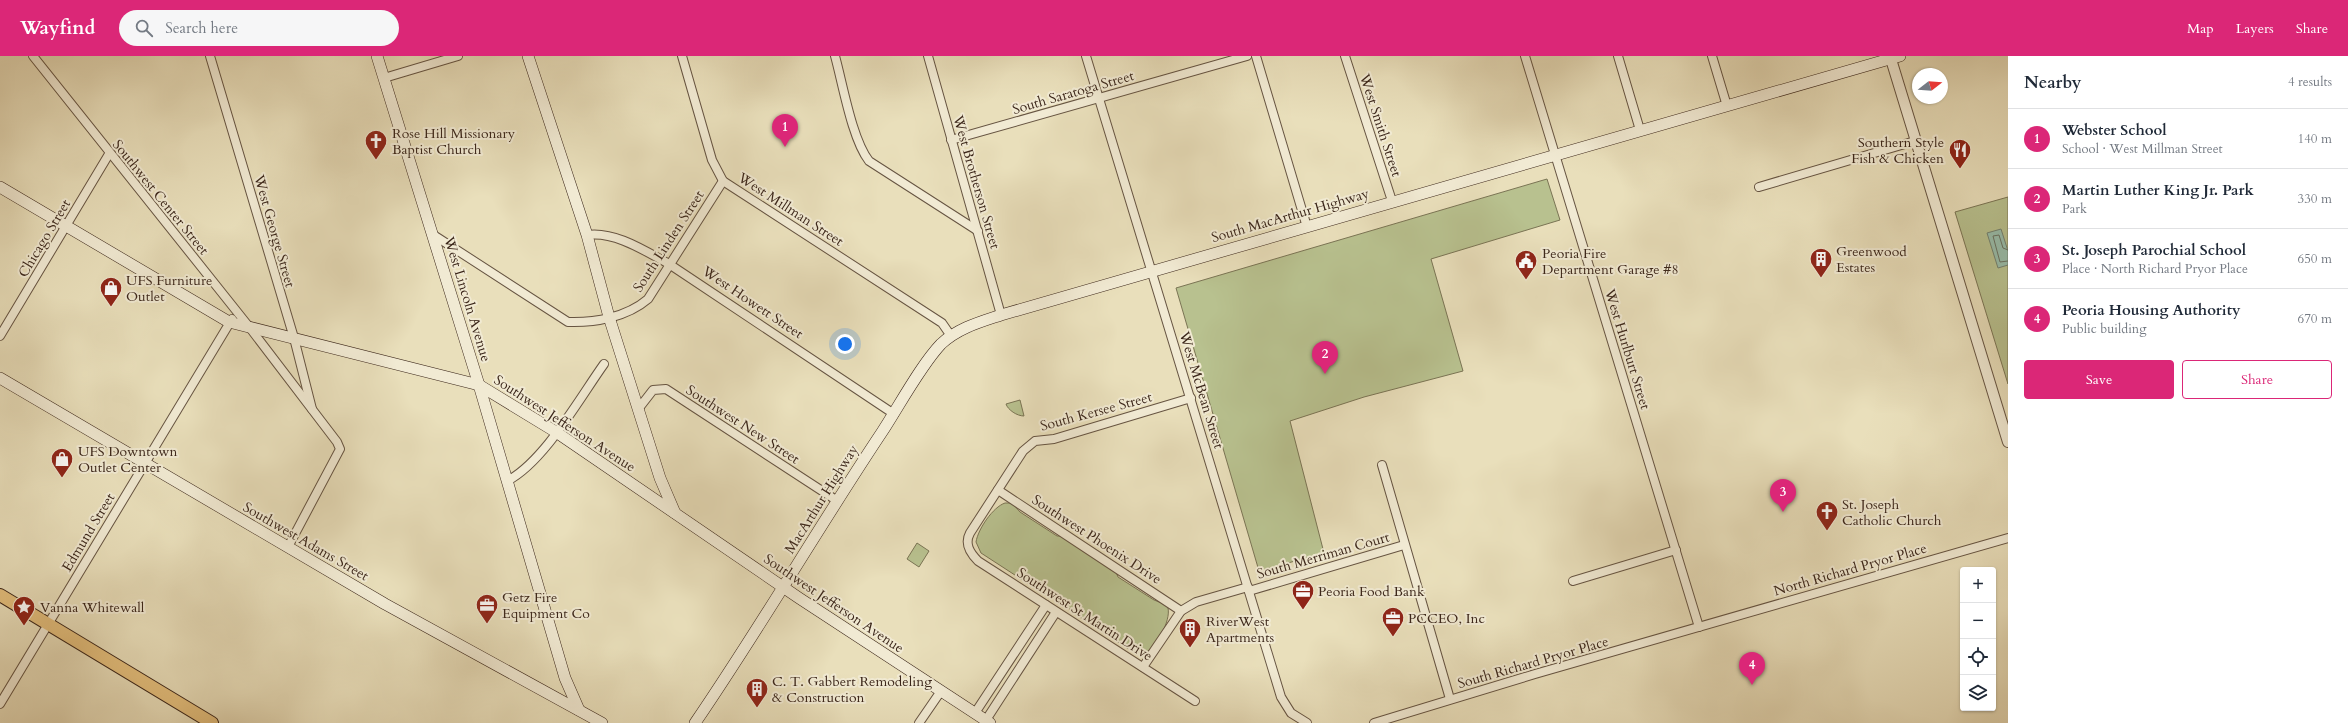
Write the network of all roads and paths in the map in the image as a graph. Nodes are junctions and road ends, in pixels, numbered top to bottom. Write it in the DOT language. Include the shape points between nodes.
graph roads {
  1 [pos="33,56"];
  2 [pos="39,56"];
  3 [pos="210,56"];
  4 [pos="377,56"];
  5 [pos="458,56"];
  6 [pos="528,56"];
  7 [pos="682,56"];
  8 [pos="835,56"];
  9 [pos="928,56"];
  10 [pos="1086,56"];
  11 [pos="1248,56"];
  12 [pos="1256,56"];
  13 [pos="1345,56"];
  14 [pos="1525,56"];
  15 [pos="1618,56"];
  16 [pos="1712,56"];
  17 [pos="1894,57"];
  18 [pos="43,69"];
  19 [pos="384,78"];
  20 [pos="1100,99"];
  21 [pos="1727,106"];
  22 [pos="1640,130"];
  23 [pos="952,140"];
  24 [pos="1916,141"];
  25 [pos="109,154"];
  26 [pos="1555,154"];
  27 [pos="723,181"];
  28 [pos="0,186"];
  29 [pos="1759,187"];
  30 [pos="1392,201"];
  31 [pos="66,226"];
  32 [pos="1307,226"];
  33 [pos="978,231"];
  34 [pos="432,234"];
  35 [pos="587,235"];
  36 [pos="669,264"];
  37 [pos="1152,271"];
  38 [pos="236,312"];
  39 [pos="1001,315"];
  40 [pos="609,317"];
  41 [pos="229,322"];
  42 [pos="250,328"];
  43 [pos="0,336"];
  44 [pos="951,336"];
  45 [pos="294,338"];
  46 [pos="604,364"];
  47 [pos="0,378"];
  48 [pos="479,385"];
  49 [pos="1191,398"];
  50 [pos="639,408"];
  51 [pos="314,413"];
  52 [pos="894,414"];
  53 [pos="556,432"];
  54 [pos="2008,442"];
  55 [pos="144,465"];
  56 [pos="1382,465"];
  57 [pos="508,481"];
  58 [pos="998,490"];
  59 [pos="836,500"];
  60 [pos="675,513"];
  61 [pos="2008,538"];
  62 [pos="967,544"];
  63 [pos="1404,545"];
  64 [pos="288,547"];
  65 [pos="1676,550"];
  66 [pos="1573,581"];
  67 [pos="784,588"];
  68 [pos="1248,588"];
  69 [pos="0,595"];
  70 [pos="1046,605"];
  71 [pos="1181,611"];
  72 [pos="1056,612"];
  73 [pos="49,624"];
  74 [pos="1699,627"];
  75 [pos="1143,667"];
  76 [pos="941,691"];
  77 [pos="1450,699"];
  78 [pos="1195,701"];
  79 [pos="0,704"];
  80 [pos="579,710"];
  81 [pos="975,713"];
  82 [pos="988,722"];
  83 [pos="212,723"];
  84 [pos="602,723"];
  85 [pos="695,723"];
  86 [pos="918,723"];
  87 [pos="1307,723"];
  88 [pos="1374,723"];
  1 -- 18 [label="street, Southwest Center Street"];
  2 -- 18 [label="street"];
  3 -- 45 [label="street, West George Street"];
  4 -- 19 [label="main road, West Lincoln Avenue"];
  5 -- 19 [label="street"];
  6 -- 35 [label="main road"];
  7 -- 27 [label="street, West Millman Street" via="712,160"];
  8 -- 33 [label="street" via="853,120 869,161"];
  9 -- 23 [label="street, West Brotherson Street"];
  10 -- 20 [label="street, West McBean Street"];
  11 -- 20 [label="street, South Saratoga Street"];
  12 -- 32 [label="street"];
  13 -- 30 [label="street, West Smith Street"];
  14 -- 26 [label="street, West Hurlburt Street"];
  15 -- 22 [label="street"];
  16 -- 21 [label="street"];
  17 -- 21 [label="main road, South MacArthur Highway"];
  17 -- 24 [label="street"];
  18 -- 25 [label="street, Southwest Center Street"];
  19 -- 34 [label="main road, West Lincoln Avenue"];
  20 -- 23 [label="street, South Saratoga Street"];
  20 -- 37 [label="street, West McBean Street"];
  21 -- 22 [label="main road, South MacArthur Highway"];
  22 -- 26 [label="main road, South MacArthur Highway"];
  23 -- 33 [label="street, West Brotherson Street"];
  24 -- 29 [label="street"];
  24 -- 54 [label="street"];
  25 -- 31 [label="street, Chicago Street"];
  25 -- 38 [label="street, Southwest Center Street"];
  26 -- 30 [label="main road, South MacArthur Highway"];
  26 -- 65 [label="street, West Hurlburt Street"];
  27 -- 36 [label="street, South Linden Street"];
  27 -- 44 [label="street, West Millman Street" via="939,321"];
  28 -- 31 [label="main road, Southwest Jefferson Avenue"];
  30 -- 32 [label="main road, South MacArthur Highway"];
  31 -- 41 [label="main road, Southwest Jefferson Avenue"];
  31 -- 43 [label="street, Chicago Street"];
  32 -- 37 [label="main road, South MacArthur Highway"];
  33 -- 39 [label="street, West Brotherson Street"];
  34 -- 40 [label="street" via="568,322 586,323"];
  34 -- 48 [label="main road, West Lincoln Avenue"];
  35 -- 36 [label="street, West Howett Street" via="607,235"];
  35 -- 40 [label="main road"];
  36 -- 40 [label="street, South Linden Street" via="648,299 636,309"];
  36 -- 52 [label="street, West Howett Street"];
  37 -- 39 [label="main road, South MacArthur Highway"];
  37 -- 49 [label="street, West McBean Street"];
  38 -- 41 [label="street, Edmund Street"];
  38 -- 42 [label="street, Southwest Center Street"];
  39 -- 44 [label="main road, South MacArthur Highway"];
  40 -- 50 [label="main road"];
  41 -- 42 [label="main road, Southwest Jefferson Avenue"];
  41 -- 55 [label="street, Edmund Street"];
  42 -- 45 [label="main road, Southwest Jefferson Avenue"];
  42 -- 51 [label="street, Southwest Center Street"];
  44 -- 52 [label="main road, MacArthur Highway" via="934,354"];
  45 -- 48 [label="main road, Southwest Jefferson Avenue"];
  45 -- 51 [label="street, West George Street"];
  46 -- 53 [label="street"];
  47 -- 55 [label="main road, Southwest Adams Street"];
  48 -- 53 [label="main road, Southwest Jefferson Avenue"];
  48 -- 57 [label="main road, West Lincoln Avenue"];
  49 -- 58 [label="street, South Kersee Street" via="1054,439 1035,441 1023,451"];
  49 -- 68 [label="street, West McBean Street"];
  50 -- 59 [label="street, Southwest New Street" via="652,390 666,389"];
  50 -- 60 [label="main road" via="660,478"];
  51 -- 64 [label="street, Southwest Center Street" via="340,449"];
  52 -- 59 [label="main road, MacArthur Highway"];
  53 -- 57 [label="street" via="533,463 522,474"];
  53 -- 60 [label="main road, Southwest Jefferson Avenue"];
  55 -- 64 [label="main road, Southwest Adams Street"];
  55 -- 73 [label="street, Edmund Street"];
  56 -- 63 [label="street"];
  57 -- 80 [label="main road, West Lincoln Avenue" via="564,673"];
  58 -- 62 [label="street, South Kersee Street" via="970,533"];
  58 -- 71 [label="street, Southwest Phoenix Drive"];
  59 -- 67 [label="main road, MacArthur Highway"];
  60 -- 67 [label="main road, Southwest Jefferson Avenue"];
  61 -- 74 [label="street, North Richard Pryor Place"];
  62 -- 70 [label="street, Southwest St Martin Drive" via="978,561"];
  63 -- 68 [label="street, South Merriman Court"];
  63 -- 77 [label="street"];
  64 -- 80 [label="main road, Southwest Adams Street" via="385,604"];
  65 -- 66 [label="street"];
  65 -- 74 [label="street, West Hurlburt Street"];
  67 -- 76 [label="main road, Southwest Jefferson Avenue"];
  67 -- 85 [label="main road, MacArthur Highway"];
  68 -- 71 [label="street, South Merriman Court" via="1196,602"];
  68 -- 87 [label="street, West McBean Street" via="1281,697 1291,713"];
  69 -- 73 [label="main road"];
  70 -- 72 [label="street, Southwest St Martin Drive"];
  70 -- 81 [label="street"];
  71 -- 75 [label="street"];
  72 -- 75 [label="street, Southwest St Martin Drive"];
  72 -- 82 [label="street"];
  73 -- 79 [label="street, Edmund Street"];
  73 -- 83 [label="main road"];
  74 -- 77 [label="street, South Richard Pryor Place"];
  75 -- 78 [label="street, Southwest St Martin Drive"];
  76 -- 81 [label="main road, Southwest Jefferson Avenue"];
  76 -- 86 [label="street"];
  77 -- 88 [label="street, South Richard Pryor Place"];
  80 -- 84 [label="main road, Southwest Adams Street"];
  81 -- 82 [label="main road, Southwest Jefferson Avenue"];
}
